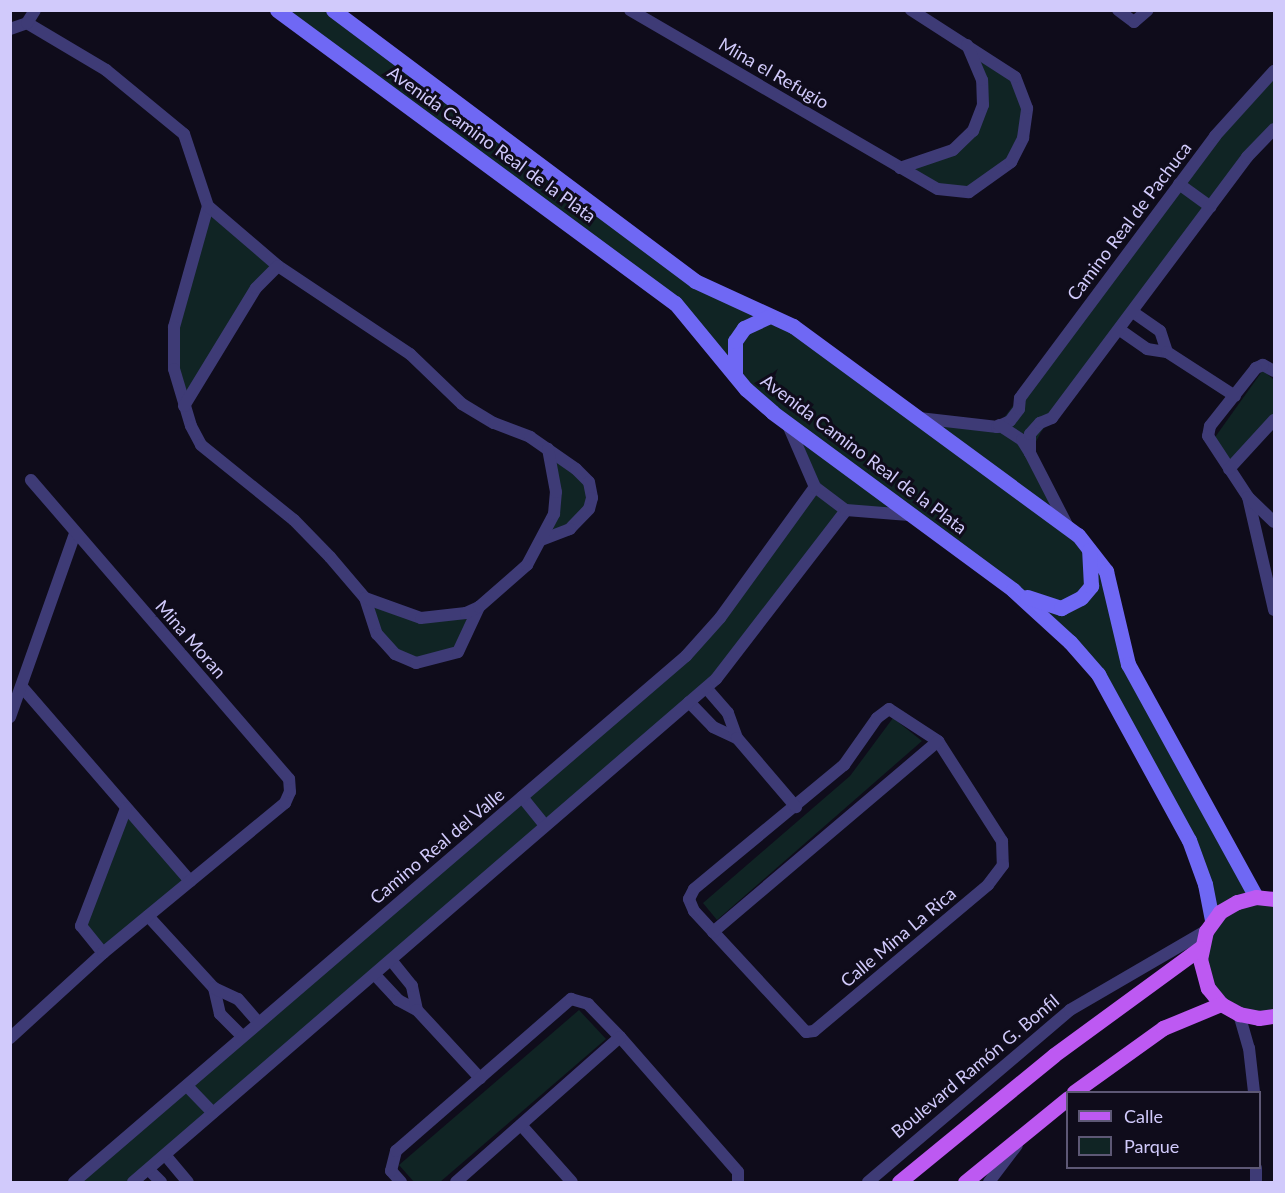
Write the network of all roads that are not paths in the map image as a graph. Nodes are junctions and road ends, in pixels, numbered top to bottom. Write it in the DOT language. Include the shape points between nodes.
graph roads {
  1 [pos="35,10"];
  2 [pos="277,10"];
  3 [pos="333,10"];
  4 [pos="630,10"];
  5 [pos="911,10"];
  6 [pos="1118,10"];
  7 [pos="1148,10"];
  8 [pos="27,23"];
  9 [pos="10,29"];
  10 [pos="967,45"];
  11 [pos="1275,71"];
  12 [pos="1275,129"];
  13 [pos="900,168"];
  14 [pos="1179,184"];
  15 [pos="208,206"];
  16 [pos="1211,207"];
  17 [pos="278,266"];
  18 [pos="1133,312"];
  19 [pos="768,317"];
  20 [pos="1120,330"];
  21 [pos="1167,352"];
  22 [pos="1269,368"];
  23 [pos="735,374"];
  24 [pos="1235,396"];
  25 [pos="184,406"];
  26 [pos="919,418"];
  27 [pos="1275,420"];
  28 [pos="788,425"];
  29 [pos="998,427"];
  30 [pos="548,449"];
  31 [pos="1030,453"];
  32 [pos="1229,469"];
  33 [pos="31,480"];
  34 [pos="813,490"];
  35 [pos="1248,498"];
  36 [pos="844,513"];
  37 [pos="909,515"];
  38 [pos="1275,522"];
  39 [pos="1068,527"];
  40 [pos="75,533"];
  41 [pos="542,540"];
  42 [pos="1089,547"];
  43 [pos="1013,590"];
  44 [pos="365,598"];
  45 [pos="479,607"];
  46 [pos="1275,610"];
  47 [pos="22,687"];
  48 [pos="706,688"];
  49 [pos="689,702"];
  50 [pos="10,717"];
  51 [pos="737,738"];
  52 [pos="938,741"];
  53 [pos="522,797"];
  54 [pos="796,807"];
  55 [pos="126,808"];
  56 [pos="545,825"];
  57 [pos="190,881"];
  58 [pos="1256,897"];
  59 [pos="1275,899"];
  60 [pos="148,916"];
  61 [pos="1209,926"];
  62 [pos="713,932"];
  63 [pos="1200,948"];
  64 [pos="103,953"];
  65 [pos="392,961"];
  66 [pos="375,975"];
  67 [pos="214,988"];
  68 [pos="1221,1004"];
  69 [pos="417,1010"];
  70 [pos="1239,1014"];
  71 [pos="1275,1016"];
  72 [pos="257,1021"];
  73 [pos="240,1035"];
  74 [pos="10,1038"];
  75 [pos="620,1038"];
  76 [pos="480,1078"];
  77 [pos="187,1086"];
  78 [pos="1075,1091"];
  79 [pos="1254,1091"];
  80 [pos="1066,1100"];
  81 [pos="213,1113"];
  82 [pos="521,1125"];
  83 [pos="1029,1129"];
  84 [pos="166,1156"];
  85 [pos="149,1170"];
  86 [pos="74,1182"];
  87 [pos="133,1182"];
  88 [pos="160,1182"];
  89 [pos="188,1182"];
  90 [pos="400,1182"];
  91 [pos="456,1182"];
  92 [pos="572,1182"];
  93 [pos="738,1182"];
  94 [pos="868,1182"];
  95 [pos="899,1182"];
  96 [pos="964,1182"];
  97 [pos="989,1182"];
  1 -- 8 [label="street"];
  2 -- 23 [label="main road, Avenida Camino Real de la Plata" via="675,303"];
  3 -- 19 [label="main road, Avenida Camino Real de la Plata" via="695,281"];
  4 -- 13 [label="street, Mina el Refugio"];
  5 -- 10 [label="street, Mina el Refugio"];
  6 -- 7 [label="street" via="1134,22"];
  8 -- 9 [label="street"];
  8 -- 15 [label="street" via="106,70 184,134"];
  10 -- 13 [label="street" via="982,80 983,105 973,131 953,150"];
  10 -- 13 [label="street, Mina el Refugio" via="1015,77 1027,108 1023,138 1011,162 969,192 938,189"];
  11 -- 14 [label="street, Camino Real de Pachuca" via="1215,136"];
  12 -- 16 [label="street" via="1247,157"];
  14 -- 16 [label="street"];
  14 -- 29 [label="street, Camino Real de Pachuca"];
  15 -- 17 [label="street"];
  15 -- 25 [label="street" via="174,327 174,369"];
  16 -- 18 [label="street"];
  17 -- 25 [label="street" via="256,288"];
  17 -- 30 [label="street" via="383,333 462,404"];
  18 -- 20 [label="street"];
  18 -- 21 [label="street" via="1160,331"];
  19 -- 23 [label="main road" via="744,328 735,341"];
  19 -- 26 [label="main road, Avenida Camino Real de la Plata" via="793,326"];
  20 -- 21 [label="street" via="1148,349"];
  20 -- 31 [label="street"];
  21 -- 24 [label="street"];
  22 -- 24 [label="street"];
  23 -- 28 [label="main road, Avenida Camino Real de la Plata"];
  24 -- 32 [label="street" via="1210,426 1208,436"];
  25 -- 44 [label="street" via="201,445 294,520"];
  26 -- 29 [label="street"];
  26 -- 39 [label="main road, Avenida Camino Real de la Plata"];
  27 -- 32 [label="street"];
  28 -- 34 [label="street"];
  28 -- 37 [label="main road, Avenida Camino Real de la Plata"];
  29 -- 31 [label="street" via="1022,440"];
  30 -- 41 [label="street" via="556,492 554,514"];
  30 -- 41 [label="street" via="589,482 592,498 582,520"];
  31 -- 39 [label="street"];
  32 -- 35 [label="street"];
  33 -- 40 [label="street"];
  34 -- 36 [label="street"];
  34 -- 53 [label="street, Camino Real del Valle" via="720,618 686,656"];
  35 -- 38 [label="street"];
  35 -- 46 [label="street"];
  36 -- 37 [label="street"];
  36 -- 48 [label="street" via="733,660"];
  37 -- 43 [label="main road, Avenida Camino Real de la Plata"];
  39 -- 42 [label="main road, Avenida Camino Real de la Plata"];
  40 -- 47 [label="street"];
  40 -- 57 [label="street, Mina Moran" via="289,779 290,792 285,803"];
  41 -- 45 [label="street" via="527,565"];
  42 -- 43 [label="main road" via="1091,586 1081,598 1061,608 1041,604"];
  42 -- 58 [label="main road, Avenida Camino Real de la Plata" via="1106,571 1128,664"];
  43 -- 61 [label="main road, Avenida Camino Real de la Plata" via="1098,674 1189,840 1204,884"];
  44 -- 45 [label="street" via="421,618 466,613"];
  44 -- 45 [label="street" via="377,634 395,654 416,663 458,652"];
  47 -- 50 [label="street"];
  47 -- 55 [label="street"];
  48 -- 49 [label="street"];
  48 -- 51 [label="street" via="728,713"];
  49 -- 51 [label="street" via="713,727"];
  49 -- 56 [label="street"];
  51 -- 54 [label="street"];
  52 -- 54 [label="street, Calle Mina La Rica" via="889,709 877,718 844,765"];
  52 -- 62 [label="street"];
  52 -- 62 [label="street, Calle Mina La Rica" via="1002,841 1003,864 988,885 814,1031 798,1028"];
  53 -- 56 [label="street"];
  53 -- 72 [label="street, Camino Real del Valle"];
  54 -- 62 [label="street, Calle Mina La Rica" via="694,889 689,899 694,911"];
  55 -- 57 [label="street"];
  55 -- 64 [label="street" via="81,926"];
  56 -- 65 [label="street"];
  57 -- 60 [label="street, Mina Moran"];
  58 -- 59 [label="main road"];
  58 -- 61 [label="main road" via="1237,902"];
  60 -- 64 [label="street, Mina Moran"];
  60 -- 67 [label="street"];
  61 -- 63 [label="main road"];
  61 -- 94 [label="street, Boulevard Ramón G. Bonfil" via="1070,1010"];
  63 -- 68 [label="main road" via="1208,988"];
  63 -- 95 [label="main road" via="1054,1055"];
  64 -- 74 [label="street, Mina Moran"];
  65 -- 66 [label="street"];
  65 -- 69 [label="street" via="412,986"];
  66 -- 69 [label="street" via="398,1000"];
  66 -- 81 [label="street"];
  67 -- 72 [label="street" via="238,999"];
  67 -- 73 [label="street" via="220,1014"];
  68 -- 70 [label="main road"];
  68 -- 78 [label="main road" via="1163,1028"];
  69 -- 76 [label="street"];
  70 -- 71 [label="main road"];
  70 -- 79 [label="street" via="1249,1048"];
  72 -- 73 [label="street, Camino Real del Valle"];
  73 -- 77 [label="street, Camino Real del Valle"];
  75 -- 76 [label="street" via="588,1004 571,999"];
  75 -- 82 [label="street"];
  75 -- 93 [label="street" via="738,1172"];
  76 -- 90 [label="street" via="396,1151 391,1172"];
  77 -- 81 [label="street"];
  77 -- 86 [label="street, Camino Real del Valle"];
  80 -- 83 [label="main road"];
  81 -- 84 [label="street"];
  82 -- 91 [label="street"];
  82 -- 92 [label="street"];
  83 -- 96 [label="main road"];
  83 -- 97 [label="street"];
  84 -- 85 [label="street"];
  84 -- 89 [label="street"];
  85 -- 87 [label="street"];
  85 -- 88 [label="street"];
}
